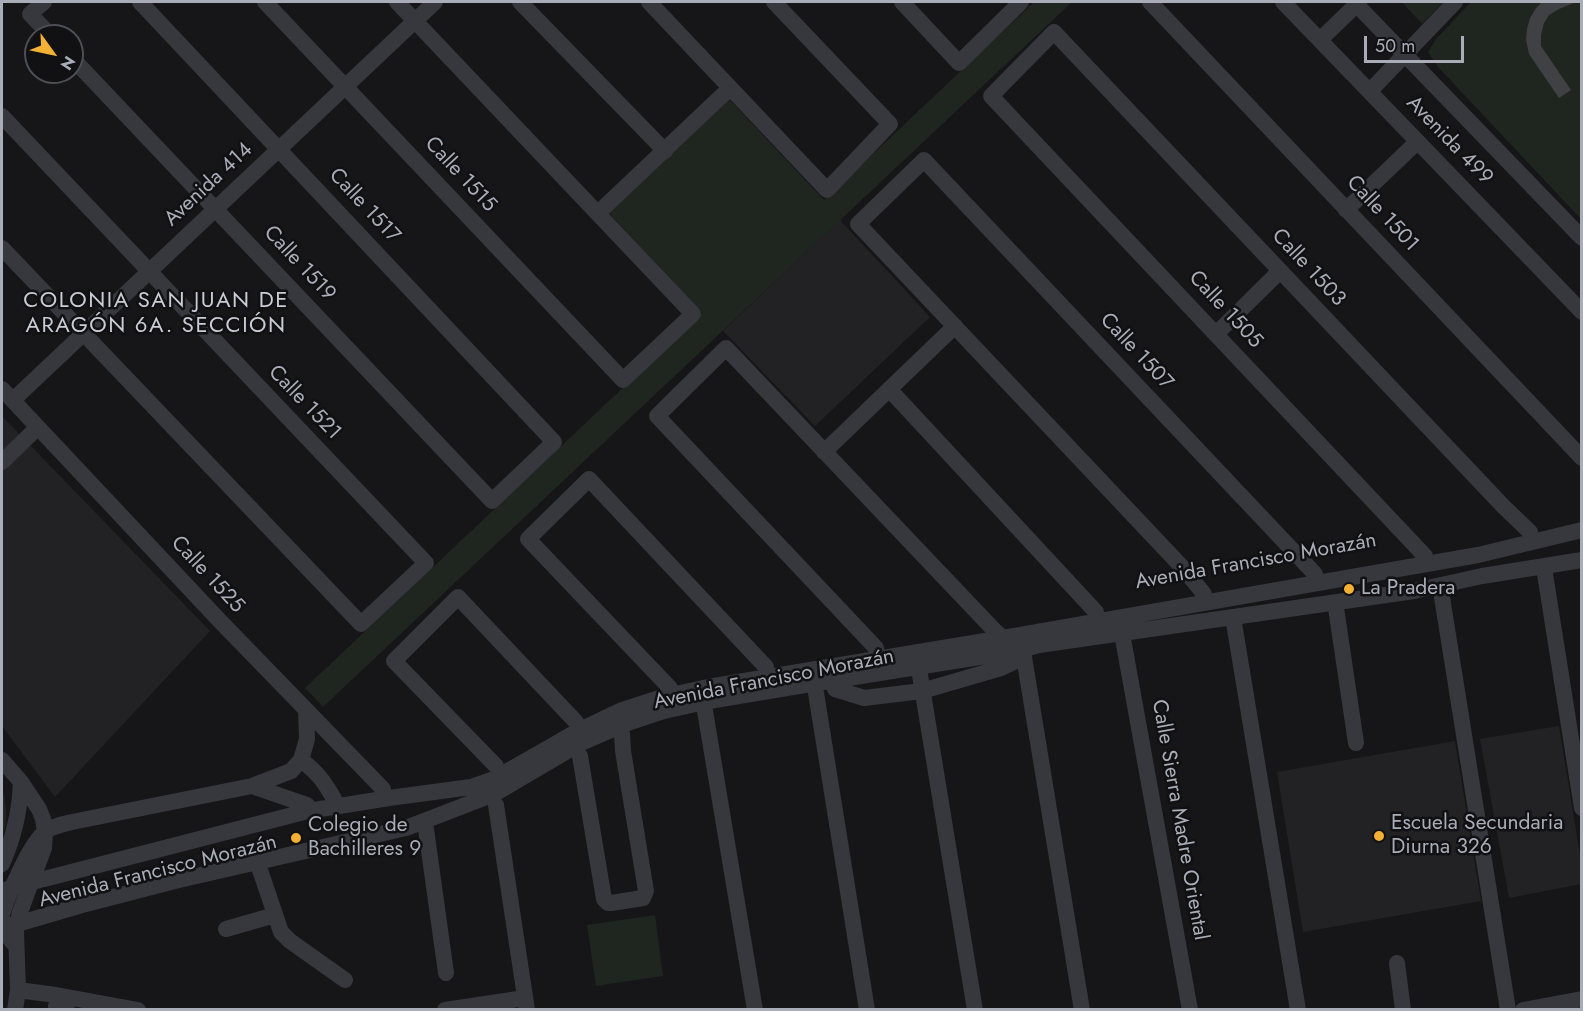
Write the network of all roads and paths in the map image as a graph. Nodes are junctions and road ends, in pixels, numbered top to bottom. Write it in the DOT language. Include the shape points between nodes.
graph roads {
  1 [pos="44,2"];
  2 [pos="140,2"];
  3 [pos="265,2"];
  4 [pos="397,2"];
  5 [pos="435,2"];
  6 [pos="520,2"];
  7 [pos="649,2"];
  8 [pos="774,2"];
  9 [pos="902,2"];
  10 [pos="1021,2"];
  11 [pos="1150,2"];
  12 [pos="1283,2"];
  13 [pos="1356,2"];
  14 [pos="1455,2"];
  15 [pos="415,21"];
  16 [pos="40,24"];
  17 [pos="1321,39"];
  18 [pos="1405,54"];
  19 [pos="84,71"];
  20 [pos="345,86"];
  21 [pos="730,88"];
  22 [pos="1370,91"];
  23 [pos="991,96"];
  24 [pos="2,116"];
  25 [pos="1417,142"];
  26 [pos="279,149"];
  27 [pos="665,151"];
  28 [pos="215,209"];
  29 [pos="1346,210"];
  30 [pos="598,213"];
  31 [pos="1581,238"];
  32 [pos="2,248"];
  33 [pos="1280,271"];
  34 [pos="149,272"];
  35 [pos="1581,312"];
  36 [pos="955,326"];
  37 [pos="84,333"];
  38 [pos="1216,334"];
  39 [pos="889,389"];
  40 [pos="7,394"];
  41 [pos="37,428"];
  42 [pos="824,452"];
  43 [pos="1581,458"];
  44 [pos="2,462"];
  45 [pos="492,501"];
  46 [pos="1581,522"];
  47 [pos="1581,530"];
  48 [pos="1530,532"];
  49 [pos="1425,556"];
  50 [pos="1581,560"];
  51 [pos="1581,568"];
  52 [pos="1314,574"];
  53 [pos="1545,574"];
  54 [pos="1441,591"];
  55 [pos="1204,594"];
  56 [pos="1336,608"];
  57 [pos="1096,612"];
  58 [pos="1234,623"];
  59 [pos="999,635"];
  60 [pos="1124,639"];
  61 [pos="876,648"];
  62 [pos="1020,654"];
  63 [pos="766,667"];
  64 [pos="921,683"];
  65 [pos="670,688"];
  66 [pos="816,693"];
  67 [pos="306,711"];
  68 [pos="705,711"];
  69 [pos="576,722"];
  70 [pos="622,734"];
  71 [pos="1356,743"];
  72 [pos="580,756"];
  73 [pos="2,760"];
  74 [pos="301,760"];
  75 [pos="496,766"];
  76 [pos="21,782"];
  77 [pos="252,786"];
  78 [pos="383,789"];
  79 [pos="334,799"];
  80 [pos="307,805"];
  81 [pos="496,805"];
  82 [pos="1581,808"];
  83 [pos="426,829"];
  84 [pos="45,832"];
  85 [pos="2,864"];
  86 [pos="260,870"];
  87 [pos="17,881"];
  88 [pos="2,914"];
  89 [pos="275,915"];
  90 [pos="226,929"];
  91 [pos="9,932"];
  92 [pos="1396,963"];
  93 [pos="446,973"];
  94 [pos="345,981"];
  95 [pos="18,990"];
  96 [pos="1581,999"];
  97 [pos="526,1004"];
  98 [pos="59,1005"];
  99 [pos="15,1010"];
  100 [pos="138,1010"];
  101 [pos="445,1010"];
  102 [pos="755,1010"];
  103 [pos="867,1010"];
  104 [pos="975,1010"];
  105 [pos="1083,1010"];
  106 [pos="1190,1010"];
  107 [pos="1298,1010"];
  108 [pos="1403,1010"];
  109 [pos="1508,1010"];
  110 [pos="1523,1010"];
  1 -- 16 [label="street" via="30,14"];
  2 -- 26 [label="street, Calle 1517"];
  3 -- 20 [label="street, Calle 1515"];
  4 -- 15 [label="street"];
  5 -- 15 [label="street, Avenida 414"];
  6 -- 27 [label="street"];
  7 -- 21 [label="street"];
  8 -- 21 [label="street" via="890,124 826,190"];
  9 -- 10 [label="street" via="959,63"];
  11 -- 29 [label="street, Calle 1501"];
  12 -- 17 [label="street, Avenida 499"];
  13 -- 17 [label="street"];
  13 -- 18 [label="street, Avenida 499"];
  14 -- 18 [label="street"];
  15 -- 20 [label="street, Avenida 414"];
  15 -- 30 [label="street"];
  17 -- 22 [label="street, Avenida 499"];
  18 -- 22 [label="street"];
  18 -- 31 [label="street, Avenida 499"];
  19 -- 28 [label="street, Calle 1519"];
  20 -- 26 [label="street, Avenida 414"];
  20 -- 30 [label="street, Calle 1515" via="623,380 693,314"];
  21 -- 27 [label="street"];
  22 -- 25 [label="street, Avenida 499"];
  23 -- 33 [label="street, Calle 1503" via="1054,32"];
  23 -- 38 [label="street, Calle 1505"];
  24 -- 34 [label="street, Calle 1521"];
  25 -- 29 [label="street"];
  25 -- 35 [label="street, Avenida 499"];
  26 -- 28 [label="street, Avenida 414"];
  26 -- 45 [label="street, Calle 1517" via="554,442"];
  27 -- 30 [label="street"];
  28 -- 34 [label="street, Avenida 414"];
  28 -- 45 [label="street, Calle 1519"];
  29 -- 43 [label="street, Calle 1501"];
  32 -- 37 [label="street"];
  33 -- 38 [label="street"];
  33 -- 48 [label="street, Calle 1503"];
  34 -- 37 [label="street, Avenida 414"];
  34 -- 37 [label="street, Calle 1521" via="426,563 361,624"];
  36 -- 39 [label="street"];
  36 -- 52 [label="street, Calle 1507" via="858,224 924,160"];
  36 -- 55 [label="street" via="1184,568"];
  37 -- 40 [label="street, Avenida 414"];
  38 -- 49 [label="street, Calle 1505"];
  39 -- 42 [label="street"];
  39 -- 57 [label="street"];
  40 -- 41 [label="street, Calle 1525"];
  41 -- 44 [label="street"];
  41 -- 67 [label="street, Calle 1525"];
  42 -- 59 [label="street"];
  42 -- 61 [label="street" via="726,348 657,416"];
  46 -- 48 [label="street, Avenida Francisco Morazán"];
  47 -- 59 [label="street" via="1483,554"];
  48 -- 49 [label="street, Avenida Francisco Morazán" via="1478,547"];
  49 -- 52 [label="street, Avenida Francisco Morazán"];
  50 -- 62 [label="street" via="1414,591 1050,644"];
  51 -- 53 [label="street, Avenida Francisco Morazán"];
  52 -- 55 [label="street, Avenida Francisco Morazán"];
  53 -- 54 [label="street, Avenida Francisco Morazán"];
  53 -- 82 [label="street"];
  54 -- 56 [label="street, Avenida Francisco Morazán"];
  54 -- 109 [label="street"];
  55 -- 57 [label="street, Avenida Francisco Morazán"];
  56 -- 58 [label="street, Avenida Francisco Morazán"];
  56 -- 71 [label="street"];
  57 -- 59 [label="street, Avenida Francisco Morazán"];
  58 -- 60 [label="street, Avenida Francisco Morazán"];
  58 -- 107 [label="street"];
  59 -- 61 [label="street, Avenida Francisco Morazán"];
  59 -- 62 [label="street"];
  59 -- 87 [label="street" via="662,697 622,710 494,779 471,787 308,811"];
  60 -- 62 [label="street, Avenida Francisco Morazán"];
  60 -- 106 [label="street, Calle Sierra Madre Oriental"];
  61 -- 63 [label="street, Avenida Francisco Morazán"];
  62 -- 64 [label="street, Avenida Francisco Morazán"];
  62 -- 91 [label="street" via="784,688 664,711 579,744 494,794 424,822 82,905"];
  62 -- 105 [label="street"];
  63 -- 65 [label="street, Avenida Francisco Morazán"];
  63 -- 65 [label="street" via="589,478 528,539"];
  64 -- 66 [label="street, Avenida Francisco Morazán"];
  64 -- 104 [label="street"];
  65 -- 69 [label="street, Avenida Francisco Morazán" via="622,702"];
  66 -- 68 [label="street, Avenida Francisco Morazán"];
  66 -- 103 [label="street"];
  67 -- 74 [label="street" via="307,739"];
  67 -- 78 [label="street, Calle 1525"];
  68 -- 70 [label="street, Avenida Francisco Morazán"];
  68 -- 102 [label="street"];
  69 -- 75 [label="street, Avenida Francisco Morazán"];
  69 -- 75 [label="street" via="458,597 394,661"];
  70 -- 72 [label="street, Avenida Francisco Morazán"];
  70 -- 72 [label="street" via="646,891 641,898 611,903 603,897"];
  72 -- 81 [label="street, Avenida Francisco Morazán"];
  73 -- 76 [label="street"];
  74 -- 77 [label="street" via="291,771"];
  74 -- 79 [label="street" via="316,771"];
  75 -- 78 [label="street, Avenida Francisco Morazán" via="462,778"];
  76 -- 84 [label="street" via="39,809"];
  76 -- 85 [label="street" via="17,822"];
  77 -- 80 [label="street"];
  77 -- 84 [label="street" via="65,824"];
  78 -- 79 [label="street, Avenida Francisco Morazán"];
  79 -- 80 [label="street, Avenida Francisco Morazán"];
  80 -- 87 [label="street, Avenida Francisco Morazán"];
  81 -- 83 [label="street, Avenida Francisco Morazán"];
  81 -- 97 [label="street"];
  83 -- 86 [label="street, Avenida Francisco Morazán"];
  83 -- 93 [label="street"];
  84 -- 87 [label="street" via="44,848"];
  86 -- 89 [label="street"];
  86 -- 91 [label="street, Avenida Francisco Morazán"];
  87 -- 88 [label="street"];
  87 -- 91 [label="street"];
  89 -- 90 [label="street"];
  89 -- 94 [label="street" via="281,932 290,941"];
  91 -- 95 [label="street"];
  92 -- 108 [label="street"];
  95 -- 98 [label="street"];
  95 -- 99 [label="street"];
  96 -- 110 [label="street"];
  97 -- 101 [label="street"];
  98 -- 100 [label="street"];
}
